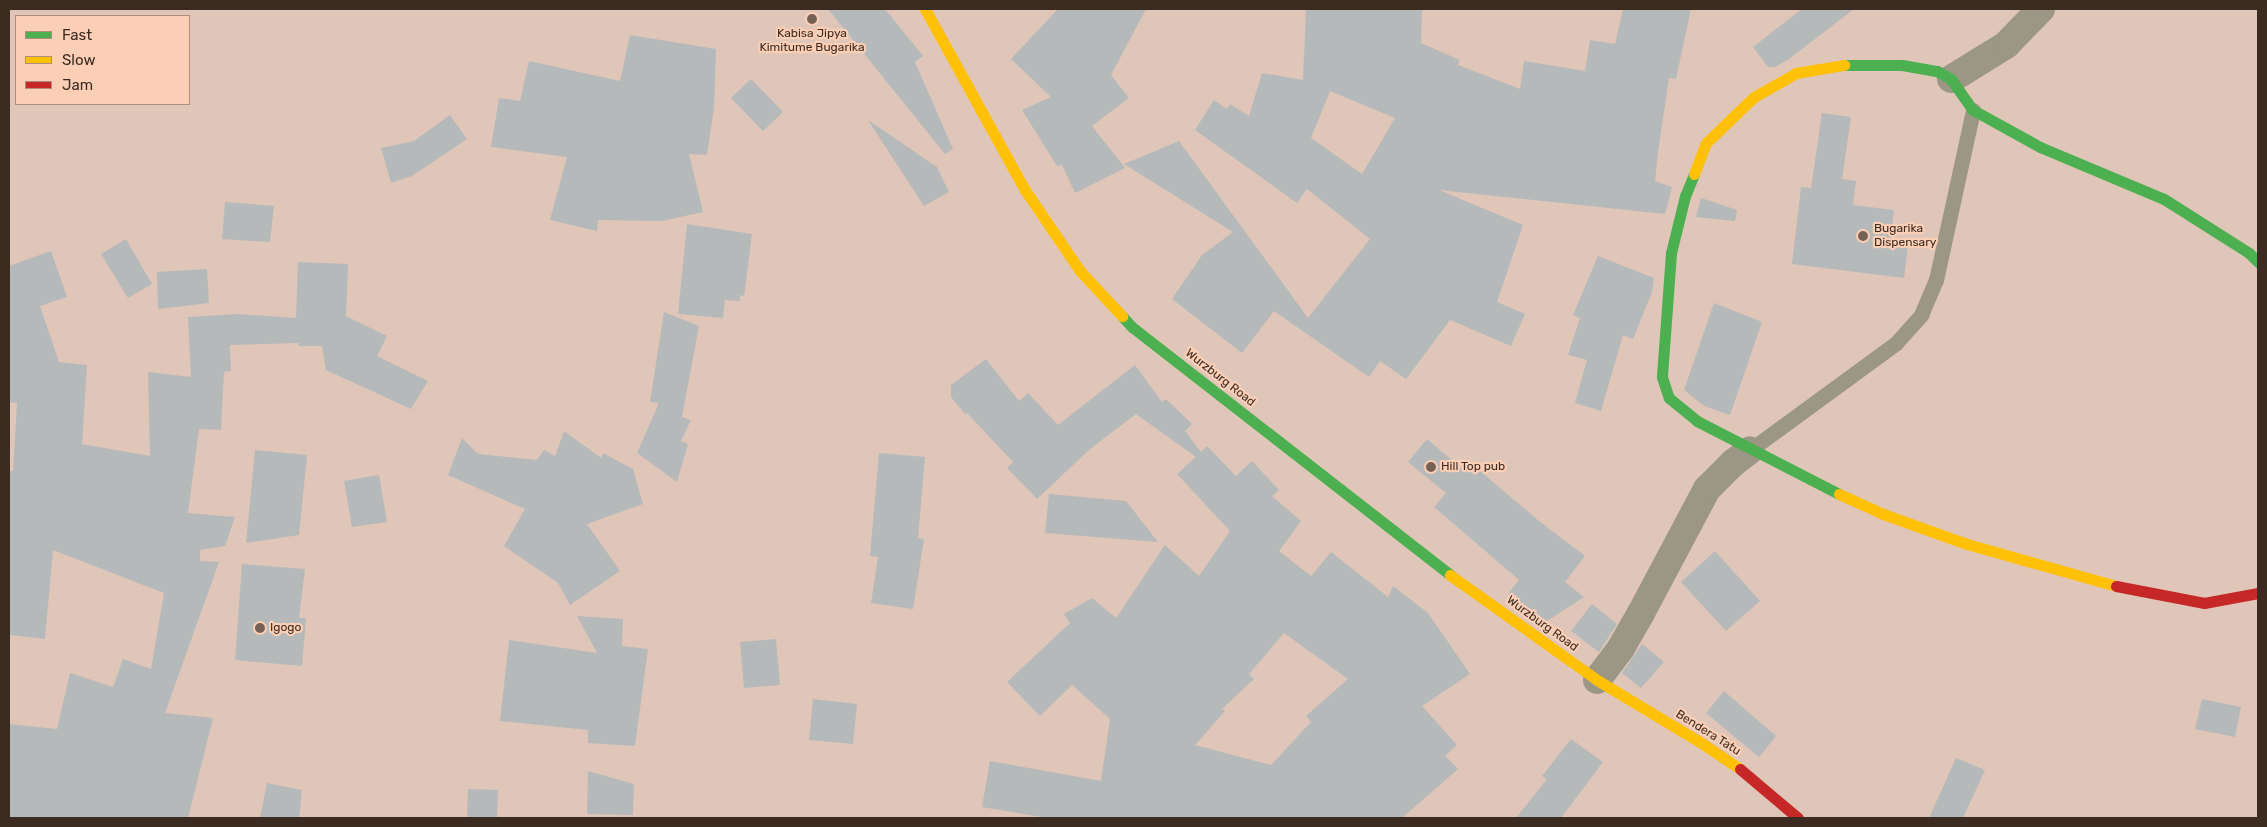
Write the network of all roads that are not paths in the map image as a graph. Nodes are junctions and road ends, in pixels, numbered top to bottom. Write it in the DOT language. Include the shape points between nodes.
graph roads {
  1 [pos="925,9"];
  2 [pos="2041,9"];
  3 [pos="1952,79"];
  4 [pos="1973,110"];
  5 [pos="2258,262"];
  6 [pos="1750,450"];
  7 [pos="2258,593"];
  8 [pos="1597,680"];
  9 [pos="1798,818"];
  1 -- 8 [label="street, Wurzburg Road" via="1025,190 1080,271 1132,328 1421,554"];
  2 -- 3 [label="street" via="2006,45"];
  3 -- 4 [label="street"];
  3 -- 6 [label="street" via="1937,71 1902,65 1853,64 1796,73 1754,97 1706,143 1685,196 1671,253 1662,377 1669,398 1697,421"];
  4 -- 5 [label="street" via="2040,147 2164,199"];
  4 -- 6 [label="lane" via="1936,280 1921,315 1896,343"];
  6 -- 7 [label="street" via="1883,514 2055,570 2123,588 2204,603"];
  6 -- 8 [label="street" via="1707,489 1621,648"];
  8 -- 9 [label="street, Bendera Tatu" via="1703,744 1755,780"];
}
